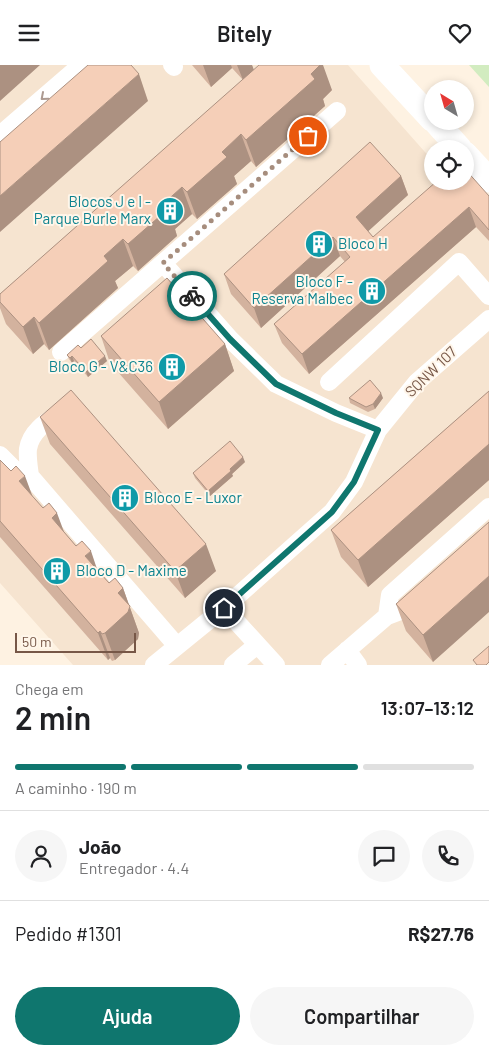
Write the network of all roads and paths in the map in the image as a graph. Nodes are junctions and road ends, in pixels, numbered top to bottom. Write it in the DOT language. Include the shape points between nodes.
graph roads {
  1 [pos="81,65"];
  2 [pos="382,65"];
  3 [pos="424,109"];
  4 [pos="337,111"];
  5 [pos="443,130"];
  6 [pos="0,135"];
  7 [pos="452,140"];
  8 [pos="474,164"];
  9 [pos="489,180"];
  10 [pos="163,263"];
  11 [pos="489,296"];
  12 [pos="489,319"];
  13 [pos="61,352"];
  14 [pos="329,382"];
  15 [pos="62,412"];
  16 [pos="378,430"];
  17 [pos="0,455"];
  18 [pos="30,476"];
  19 [pos="489,507"];
  20 [pos="430,589"];
  21 [pos="224,608"];
  22 [pos="387,616"];
  23 [pos="178,645"];
  24 [pos="258,645"];
  25 [pos="347,651"];
  26 [pos="154,665"];
  27 [pos="233,665"];
  28 [pos="276,665"];
  29 [pos="330,665"];
  30 [pos="358,665"];
  1 -- 6 [label="street, one-way"];
  2 -- 3 [label="main road"];
  4 -- 10 [label="street"];
  5 -- 7 [label="main road"];
  8 -- 9 [label="main road"];
  10 -- 13 [label="street"];
  10 -- 16 [label="street" via="230,339 276,384"];
  11 -- 14 [label="street" via="459,262"];
  12 -- 16 [label="street, SQNW 107" via="417,382"];
  15 -- 18 [label="street" via="32,437 28,450"];
  16 -- 21 [label="street, SQNW 107" via="354,482 332,512"];
  17 -- 18 [label="street" via="14,469"];
  18 -- 23 [label="street"];
  19 -- 22 [label="street" via="390,595"];
  20 -- 22 [label="street" via="408,608"];
  21 -- 23 [label="street, SQNW 107"];
  21 -- 24 [label="street"];
  22 -- 25 [label="street"];
  23 -- 26 [label="street, SQNW 107"];
  24 -- 27 [label="street"];
  24 -- 28 [label="street"];
  25 -- 29 [label="street"];
  25 -- 30 [label="street"];
}
